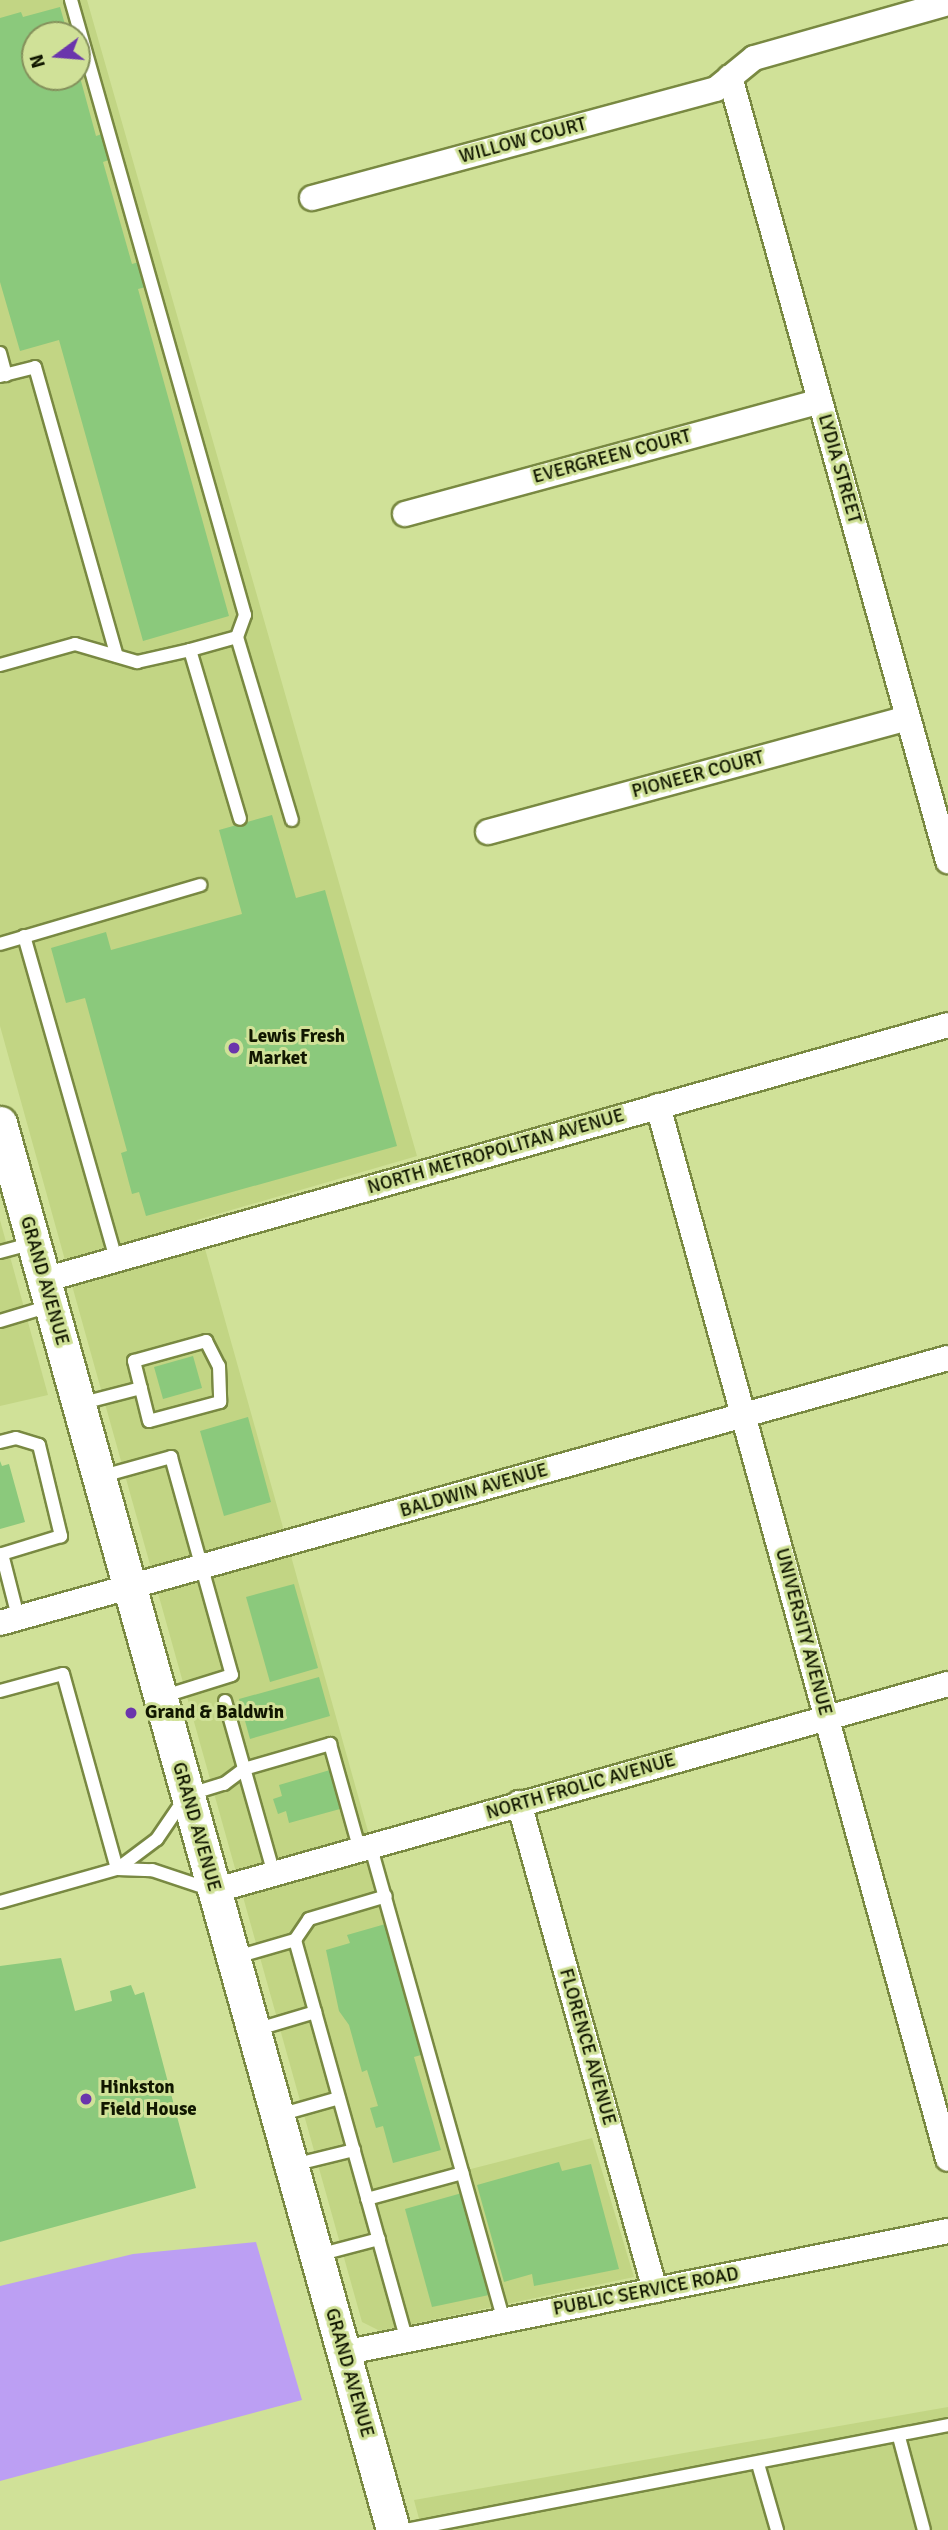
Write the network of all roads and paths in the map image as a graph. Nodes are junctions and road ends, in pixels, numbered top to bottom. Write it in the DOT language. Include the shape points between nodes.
graph roads {
  1 [pos="71,0"];
  2 [pos="948,3"];
  3 [pos="730,77"];
  4 [pos="312,198"];
  5 [pos="0,353"];
  6 [pos="3,375"];
  7 [pos="820,401"];
  8 [pos="405,514"];
  9 [pos="237,637"];
  10 [pos="190,650"];
  11 [pos="117,656"];
  12 [pos="0,664"];
  13 [pos="908,718"];
  14 [pos="240,819"];
  15 [pos="292,820"];
  16 [pos="488,832"];
  17 [pos="948,861"];
  18 [pos="200,886"];
  19 [pos="24,936"];
  20 [pos="0,944"];
  21 [pos="948,1025"];
  22 [pos="658,1106"];
  23 [pos="0,1123"];
  24 [pos="5,1160"];
  25 [pos="33,1243"];
  26 [pos="0,1252"];
  27 [pos="116,1259"];
  28 [pos="47,1293"];
  29 [pos="0,1321"];
  30 [pos="948,1358"];
  31 [pos="141,1388"];
  32 [pos="78,1404"];
  33 [pos="743,1415"];
  34 [pos="0,1442"];
  35 [pos="99,1477"];
  36 [pos="202,1567"];
  37 [pos="129,1587"];
  38 [pos="9,1620"];
  39 [pos="948,1684"];
  40 [pos="0,1691"];
  41 [pos="160,1698"];
  42 [pos="225,1701"];
  43 [pos="826,1718"];
  44 [pos="244,1769"];
  45 [pos="187,1795"];
  46 [pos="519,1803"];
  47 [pos="365,1850"];
  48 [pos="117,1869"];
  49 [pos="274,1874"];
  50 [pos="214,1891"];
  51 [pos="386,1896"];
  52 [pos="0,1902"];
  53 [pos="295,1940"];
  54 [pos="232,1958"];
  55 [pos="315,2012"];
  56 [pos="253,2031"];
  57 [pos="339,2098"];
  58 [pos="276,2116"];
  59 [pos="354,2150"];
  60 [pos="948,2159"];
  61 [pos="291,2166"];
  62 [pos="463,2173"];
  63 [pos="367,2199"];
  64 [pos="948,2231"];
  65 [pos="379,2239"];
  66 [pos="316,2256"];
  67 [pos="655,2290"];
  68 [pos="503,2321"];
  69 [pos="407,2340"];
  70 [pos="343,2353"];
  71 [pos="948,2425"];
  72 [pos="899,2437"];
  73 [pos="758,2463"];
  74 [pos="393,2530"];
  75 [pos="406,2530"];
  76 [pos="777,2530"];
  77 [pos="924,2530"];
  1 -- 9 [label="lane" via="245,615"];
  2 -- 3 [label="street, WILLOW COURT" via="754,58"];
  3 -- 4 [label="street, WILLOW COURT" via="708,91"];
  3 -- 7 [label="street, LYDIA STREET"];
  5 -- 6 [label="lane"];
  6 -- 11 [label="lane" via="35,367"];
  7 -- 8 [label="street, EVERGREEN COURT"];
  7 -- 13 [label="street, LYDIA STREET"];
  9 -- 10 [label="lane"];
  9 -- 15 [label="lane"];
  10 -- 11 [label="lane" via="136,662"];
  10 -- 14 [label="lane"];
  11 -- 12 [label="lane" via="75,644"];
  13 -- 16 [label="street, PIONEER COURT"];
  13 -- 17 [label="street, LYDIA STREET"];
  18 -- 19 [label="lane"];
  19 -- 20 [label="lane"];
  19 -- 27 [label="lane"];
  21 -- 22 [label="street, NORTH METROPOLITAN AVENUE"];
  22 -- 27 [label="street, NORTH METROPOLITAN AVENUE"];
  22 -- 33 [label="street, UNIVERSITY AVENUE"];
  23 -- 24 [label="main road, GRAND AVENUE"];
  24 -- 25 [label="main road, GRAND AVENUE"];
  25 -- 26 [label="lane"];
  25 -- 28 [label="main road, GRAND AVENUE"];
  27 -- 28 [label="street, NORTH METROPOLITAN AVENUE"];
  28 -- 29 [label="lane"];
  28 -- 32 [label="main road, GRAND AVENUE"];
  30 -- 33 [label="street, BALDWIN AVENUE"];
  31 -- 31 [label="lane" via="149,1421 219,1402 219,1366 206,1341 134,1361"];
  31 -- 32 [label="lane"];
  32 -- 35 [label="main road, GRAND AVENUE"];
  33 -- 36 [label="street, BALDWIN AVENUE"];
  33 -- 43 [label="street, UNIVERSITY AVENUE"];
  34 -- 38 [label="lane" via="16,1438 39,1445 61,1536 2,1555"];
  35 -- 36 [label="lane" via="171,1457"];
  35 -- 37 [label="main road, GRAND AVENUE"];
  36 -- 37 [label="street, BALDWIN AVENUE"];
  36 -- 41 [label="lane" via="232,1675"];
  37 -- 38 [label="street, BALDWIN AVENUE"];
  37 -- 41 [label="main road, GRAND AVENUE"];
  39 -- 43 [label="street, NORTH FROLIC AVENUE"];
  40 -- 48 [label="lane" via="63,1674"];
  41 -- 45 [label="main road, GRAND AVENUE"];
  42 -- 44 [label="lane"];
  43 -- 46 [label="street, NORTH FROLIC AVENUE"];
  43 -- 60 [label="street, UNIVERSITY AVENUE"];
  44 -- 45 [label="lane" via="224,1784"];
  44 -- 47 [label="lane" via="330,1744"];
  44 -- 49 [label="lane"];
  45 -- 48 [label="lane" via="157,1839"];
  45 -- 50 [label="main road, GRAND AVENUE"];
  46 -- 47 [label="street, NORTH FROLIC AVENUE"];
  46 -- 67 [label="street, FLORENCE AVENUE"];
  47 -- 49 [label="street, NORTH FROLIC AVENUE"];
  47 -- 51 [label="lane"];
  48 -- 50 [label="lane" via="152,1870"];
  48 -- 52 [label="lane"];
  49 -- 50 [label="street, NORTH FROLIC AVENUE"];
  50 -- 54 [label="main road, GRAND AVENUE"];
  51 -- 53 [label="lane" via="309,1919"];
  51 -- 62 [label="lane"];
  53 -- 54 [label="lane"];
  53 -- 55 [label="lane"];
  54 -- 56 [label="main road, GRAND AVENUE"];
  55 -- 56 [label="lane"];
  55 -- 57 [label="lane"];
  56 -- 58 [label="main road, GRAND AVENUE"];
  57 -- 58 [label="lane"];
  57 -- 59 [label="lane"];
  58 -- 61 [label="main road, GRAND AVENUE"];
  59 -- 61 [label="lane"];
  59 -- 63 [label="lane"];
  61 -- 66 [label="main road, GRAND AVENUE"];
  62 -- 63 [label="lane"];
  62 -- 68 [label="lane"];
  63 -- 65 [label="lane"];
  64 -- 67 [label="street, PUBLIC SERVICE ROAD"];
  65 -- 66 [label="lane"];
  65 -- 69 [label="lane"];
  66 -- 70 [label="main road, GRAND AVENUE"];
  67 -- 68 [label="street, PUBLIC SERVICE ROAD"];
  68 -- 69 [label="street, PUBLIC SERVICE ROAD"];
  69 -- 70 [label="street, PUBLIC SERVICE ROAD"];
  70 -- 74 [label="main road, GRAND AVENUE"];
  71 -- 72 [label="lane"];
  72 -- 73 [label="lane"];
  72 -- 77 [label="lane"];
  73 -- 75 [label="lane"];
  73 -- 76 [label="lane"];
}
